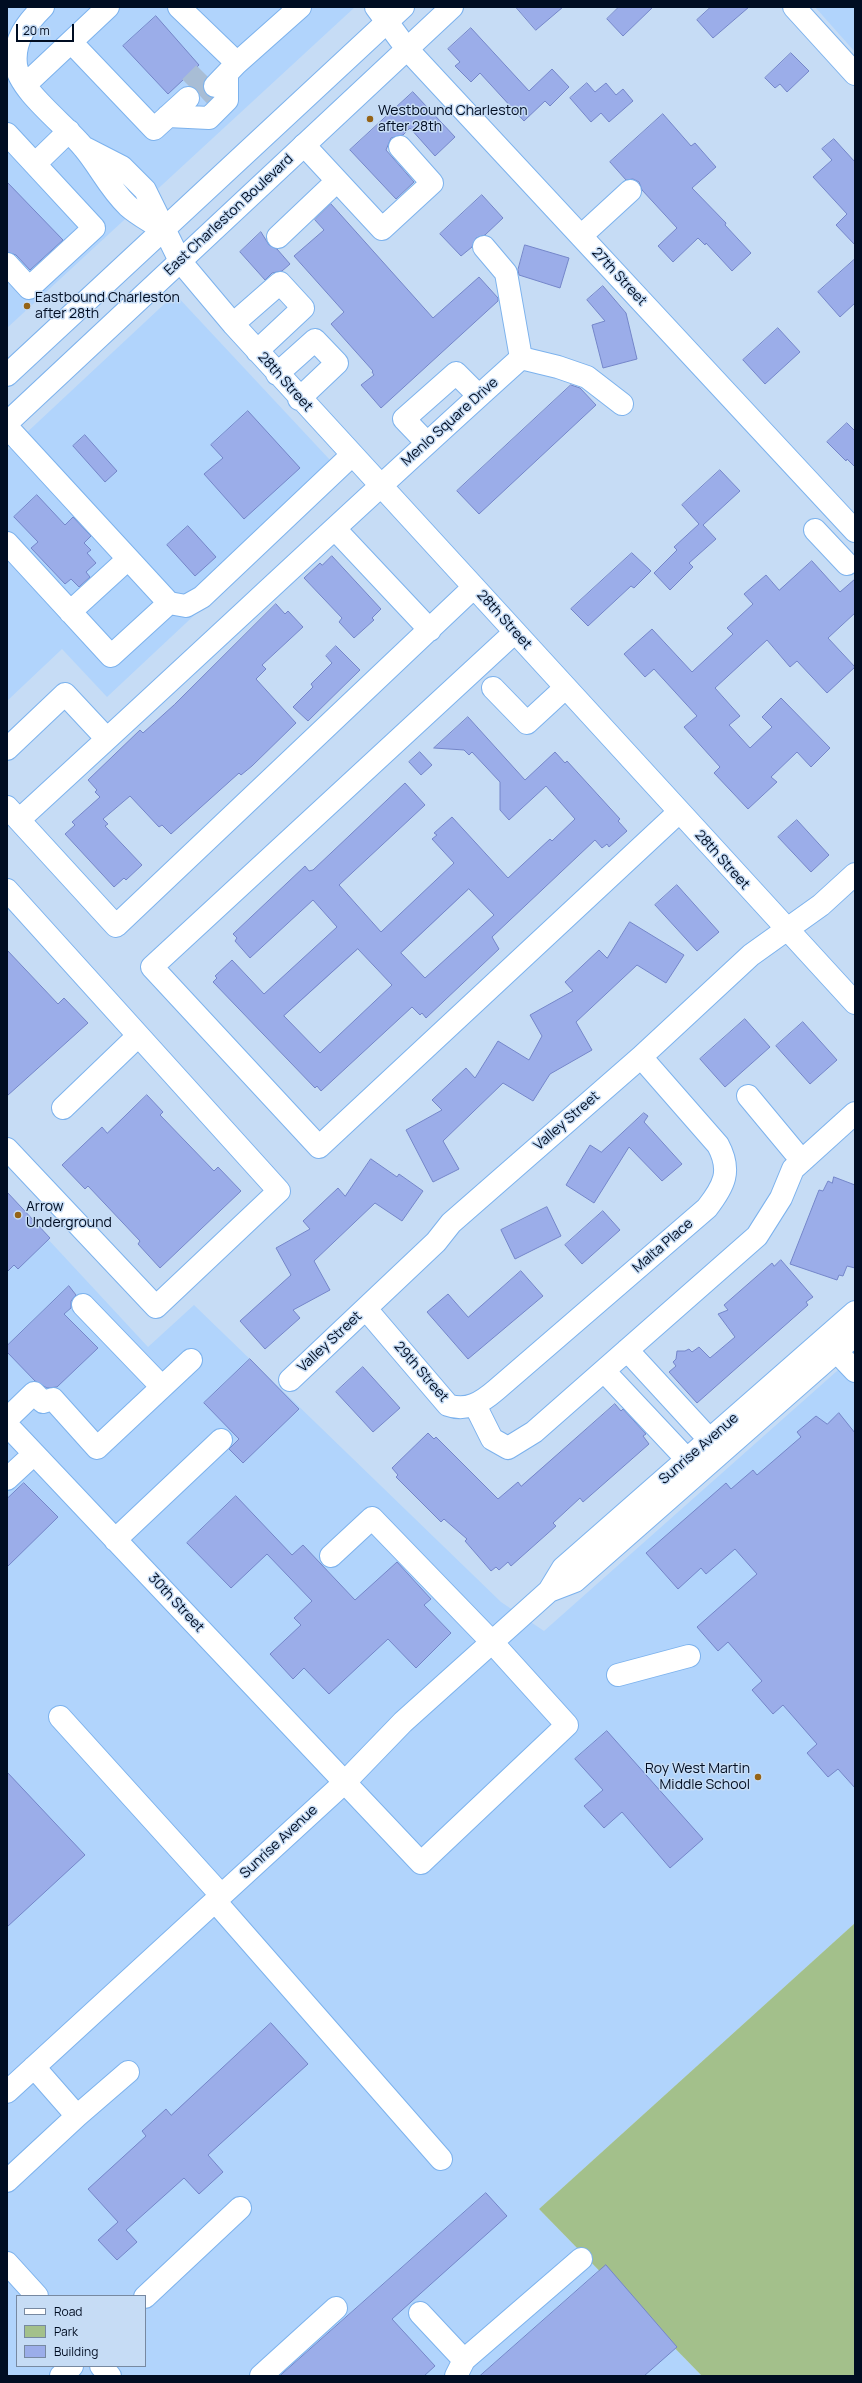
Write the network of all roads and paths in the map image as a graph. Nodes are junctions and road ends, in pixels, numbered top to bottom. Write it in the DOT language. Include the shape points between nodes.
graph roads {
  1 [pos="43,7"];
  2 [pos="108,7"];
  3 [pos="179,7"];
  4 [pos="300,7"];
  5 [pos="452,7"];
  6 [pos="794,7"];
  7 [pos="389,12"];
  8 [pos="71,42"];
  9 [pos="407,49"];
  10 [pos="11,61"];
  11 [pos="855,74"];
  12 [pos="209,83"];
  13 [pos="25,85"];
  14 [pos="161,123"];
  15 [pos="69,131"];
  16 [pos="7,134"];
  17 [pos="304,145"];
  18 [pos="400,147"];
  19 [pos="35,164"];
  20 [pos="337,181"];
  21 [pos="630,191"];
  22 [pos="163,230"];
  23 [pos="581,236"];
  24 [pos="278,237"];
  25 [pos="484,247"];
  26 [pos="180,261"];
  27 [pos="7,264"];
  28 [pos="233,324"];
  29 [pos="257,351"];
  30 [pos="521,358"];
  31 [pos="7,374"];
  32 [pos="277,374"];
  33 [pos="479,396"];
  34 [pos="299,399"];
  35 [pos="622,404"];
  36 [pos="7,423"];
  37 [pos="7,427"];
  38 [pos="426,442"];
  39 [pos="352,455"];
  40 [pos="381,487"];
  41 [pos="335,528"];
  42 [pos="815,530"];
  43 [pos="854,530"];
  44 [pos="7,543"];
  45 [pos="832,548"];
  46 [pos="128,559"];
  47 [pos="847,564"];
  48 [pos="474,587"];
  49 [pos="169,603"];
  50 [pos="70,612"];
  51 [pos="430,630"];
  52 [pos="515,632"];
  53 [pos="493,688"];
  54 [pos="565,688"];
  55 [pos="107,739"];
  56 [pos="7,749"];
  57 [pos="679,812"];
  58 [pos="13,814"];
  59 [pos="855,874"];
  60 [pos="7,890"];
  61 [pos="785,929"];
  62 [pos="855,1003"];
  63 [pos="138,1036"];
  64 [pos="640,1057"];
  65 [pos="748,1096"];
  66 [pos="63,1108"];
  67 [pos="855,1113"];
  68 [pos="7,1149"];
  69 [pos="802,1161"];
  70 [pos="83,1305"];
  71 [pos="366,1309"];
  72 [pos="855,1312"];
  73 [pos="855,1335"];
  74 [pos="627,1350"];
  75 [pos="836,1351"];
  76 [pos="191,1360"];
  77 [pos="604,1371"];
  78 [pos="855,1371"];
  79 [pos="290,1380"];
  80 [pos="162,1387"];
  81 [pos="667,1393"];
  82 [pos="475,1404"];
  83 [pos="644,1412"];
  84 [pos="7,1419"];
  85 [pos="7,1425"];
  86 [pos="221,1440"];
  87 [pos="715,1446"];
  88 [pos="34,1454"];
  89 [pos="693,1466"];
  90 [pos="7,1479"];
  91 [pos="115,1540"];
  92 [pos="331,1556"];
  93 [pos="491,1641"];
  94 [pos="689,1656"];
  95 [pos="618,1675"];
  96 [pos="60,1716"];
  97 [pos="345,1782"];
  98 [pos="218,1898"];
  99 [pos="34,2067"];
  100 [pos="128,2072"];
  101 [pos="7,2092"];
  102 [pos="77,2116"];
  103 [pos="442,2159"];
  104 [pos="7,2181"];
  105 [pos="240,2208"];
  106 [pos="581,2258"];
  107 [pos="7,2263"];
  108 [pos="37,2295"];
  109 [pos="146,2296"];
  110 [pos="336,2308"];
  111 [pos="420,2313"];
  112 [pos="71,2367"];
  113 [pos="102,2367"];
  114 [pos="460,2368"];
  115 [pos="61,2376"];
  116 [pos="110,2376"];
  117 [pos="261,2376"];
  1 -- 10 [label="street" via="20,36"];
  2 -- 8 [label="street"];
  3 -- 12 [label="street"];
  4 -- 12 [label="street"];
  5 -- 9 [label="street, East Charleston Boulevard"];
  6 -- 11 [label="street"];
  7 -- 9 [label="street, 27th Street"];
  7 -- 22 [label="street"];
  8 -- 13 [label="street"];
  8 -- 14 [label="street"];
  9 -- 17 [label="street, East Charleston Boulevard"];
  9 -- 23 [label="street, 27th Street"];
  10 -- 13 [label="street"];
  12 -- 14 [label="street"];
  12 -- 14 [label="street" via="227,100 209,118"];
  13 -- 15 [label="street"];
  15 -- 19 [label="street"];
  15 -- 22 [label="street" via="85,148 107,184 129,207"];
  16 -- 19 [label="street"];
  17 -- 20 [label="street"];
  17 -- 26 [label="street, East Charleston Boulevard"];
  18 -- 20 [label="street" via="432,183 382,229"];
  19 -- 27 [label="street" via="94,228 29,288"];
  20 -- 24 [label="street"];
  21 -- 23 [label="street"];
  22 -- 26 [label="street, 28th Street"];
  22 -- 31 [label="street"];
  23 -- 43 [label="street, 27th Street"];
  25 -- 30 [label="street" via="506,273"];
  26 -- 28 [label="street, 28th Street"];
  26 -- 36 [label="street, East Charleston Boulevard"];
  28 -- 29 [label="street, 28th Street"];
  28 -- 29 [label="street" via="280,283 303,308"];
  29 -- 32 [label="street, 28th Street"];
  30 -- 33 [label="street, Menlo Square Drive"];
  30 -- 35 [label="street" via="587,377"];
  32 -- 34 [label="street, 28th Street"];
  32 -- 34 [label="street" via="316,340 337,363"];
  33 -- 38 [label="street, Menlo Square Drive"];
  33 -- 38 [label="street" via="456,373 450,378 404,419"];
  34 -- 39 [label="street, 28th Street"];
  37 -- 46 [label="street"];
  38 -- 40 [label="street, Menlo Square Drive"];
  39 -- 40 [label="street, 28th Street"];
  39 -- 49 [label="street" via="202,597 186,606"];
  40 -- 41 [label="street, Menlo Square Drive"];
  40 -- 48 [label="street, 28th Street"];
  41 -- 51 [label="street"];
  41 -- 55 [label="street, Menlo Square Drive"];
  42 -- 45 [label="street"];
  43 -- 45 [label="street"];
  44 -- 50 [label="street"];
  45 -- 47 [label="street"];
  46 -- 49 [label="street"];
  46 -- 50 [label="street"];
  48 -- 51 [label="street"];
  48 -- 52 [label="street, 28th Street"];
  49 -- 50 [label="street" via="110,656"];
  51 -- 58 [label="street" via="116,926"];
  52 -- 54 [label="street, 28th Street"];
  52 -- 57 [label="street" via="152,967 319,1146"];
  53 -- 54 [label="street" via="527,723"];
  54 -- 57 [label="street, 28th Street"];
  55 -- 56 [label="street" via="65,694"];
  55 -- 58 [label="street, Menlo Square Drive"];
  57 -- 61 [label="street, 28th Street"];
  59 -- 61 [label="street, Valley Street" via="821,905"];
  60 -- 63 [label="street"];
  61 -- 62 [label="street, 28th Street"];
  61 -- 64 [label="street, Valley Street" via="751,955"];
  63 -- 66 [label="street"];
  63 -- 68 [label="street" via="278,1191 156,1307"];
  64 -- 71 [label="street, Valley Street" via="451,1223 436,1242"];
  64 -- 82 [label="street, Malta Place" via="718,1145 726,1168 717,1195 706,1208 496,1390"];
  65 -- 69 [label="street"];
  67 -- 69 [label="street"];
  69 -- 74 [label="street" via="793,1169 781,1198 757,1236"];
  70 -- 80 [label="street"];
  71 -- 79 [label="street, Valley Street"];
  71 -- 82 [label="street, 29th Street" via="448,1405 457,1408"];
  72 -- 87 [label="street, Sunrise Avenue"];
  73 -- 75 [label="street, Sunrise Avenue"];
  74 -- 77 [label="street"];
  74 -- 81 [label="street"];
  75 -- 78 [label="street"];
  75 -- 87 [label="street, Sunrise Avenue"];
  76 -- 80 [label="street"];
  77 -- 82 [label="street" via="534,1432 508,1448 492,1439"];
  77 -- 83 [label="street"];
  80 -- 84 [label="street" via="97,1448 53,1399 43,1402 34,1393"];
  81 -- 83 [label="street"];
  81 -- 87 [label="street"];
  83 -- 89 [label="street"];
  85 -- 88 [label="street, 30th Street"];
  86 -- 91 [label="street"];
  87 -- 89 [label="street, Sunrise Avenue"];
  88 -- 90 [label="street"];
  88 -- 91 [label="street, 30th Street"];
  89 -- 93 [label="street, Sunrise Avenue" via="563,1568 549,1591"];
  91 -- 97 [label="street, 30th Street"];
  92 -- 93 [label="street" via="372,1518"];
  93 -- 97 [label="street, Sunrise Avenue" via="403,1722"];
  93 -- 97 [label="street, 30th Street" via="567,1725 421,1863"];
  94 -- 95 [label="street"];
  96 -- 98 [label="street"];
  97 -- 98 [label="street, Sunrise Avenue"];
  98 -- 99 [label="street, Sunrise Avenue"];
  98 -- 103 [label="street"];
  99 -- 101 [label="street, Sunrise Avenue"];
  99 -- 102 [label="street"];
  100 -- 102 [label="street"];
  102 -- 104 [label="street"];
  105 -- 109 [label="street"];
  106 -- 114 [label="street"];
  107 -- 108 [label="street"];
  110 -- 117 [label="street"];
  111 -- 114 [label="street"];
  112 -- 115 [label="street"];
  113 -- 116 [label="street"];
}
